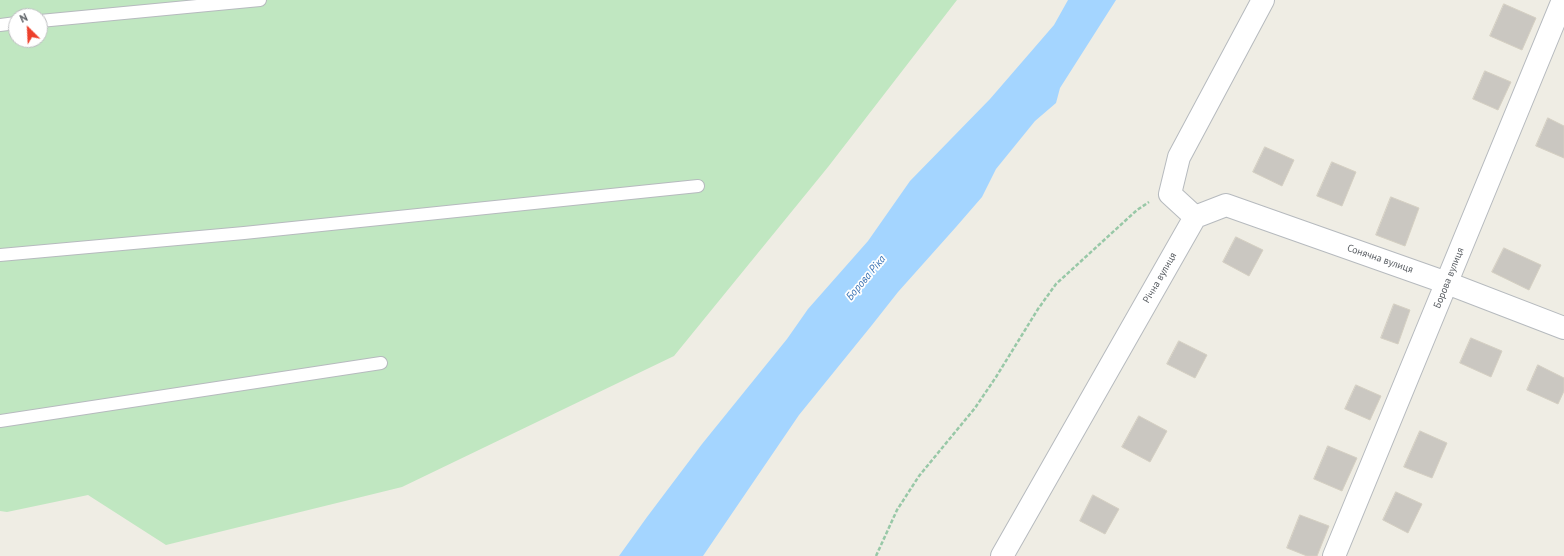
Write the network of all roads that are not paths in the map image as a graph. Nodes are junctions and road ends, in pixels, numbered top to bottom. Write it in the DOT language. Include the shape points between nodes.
graph roads {
  1 [pos="260,0"];
  2 [pos="1263,0"];
  3 [pos="1563,0"];
  4 [pos="48,20"];
  5 [pos="698,186"];
  6 [pos="1195,217"];
  7 [pos="0,255"];
  8 [pos="1447,283"];
  9 [pos="1564,328"];
  10 [pos="381,363"];
  11 [pos="0,421"];
  12 [pos="1002,556"];
  13 [pos="1334,556"];
  1 -- 4 [label="lane"];
  2 -- 6 [label="street" via="1179,157 1170,194"];
  3 -- 8 [label="street, Борова вулиця"];
  5 -- 7 [label="lane" via="244,233"];
  6 -- 8 [label="street, Сонячна вулиця" via="1226,205"];
  6 -- 12 [label="street, Річна вулиця"];
  8 -- 9 [label="street, Сонячна вулиця"];
  8 -- 13 [label="street, Борова вулиця"];
  10 -- 11 [label="lane"];
}
